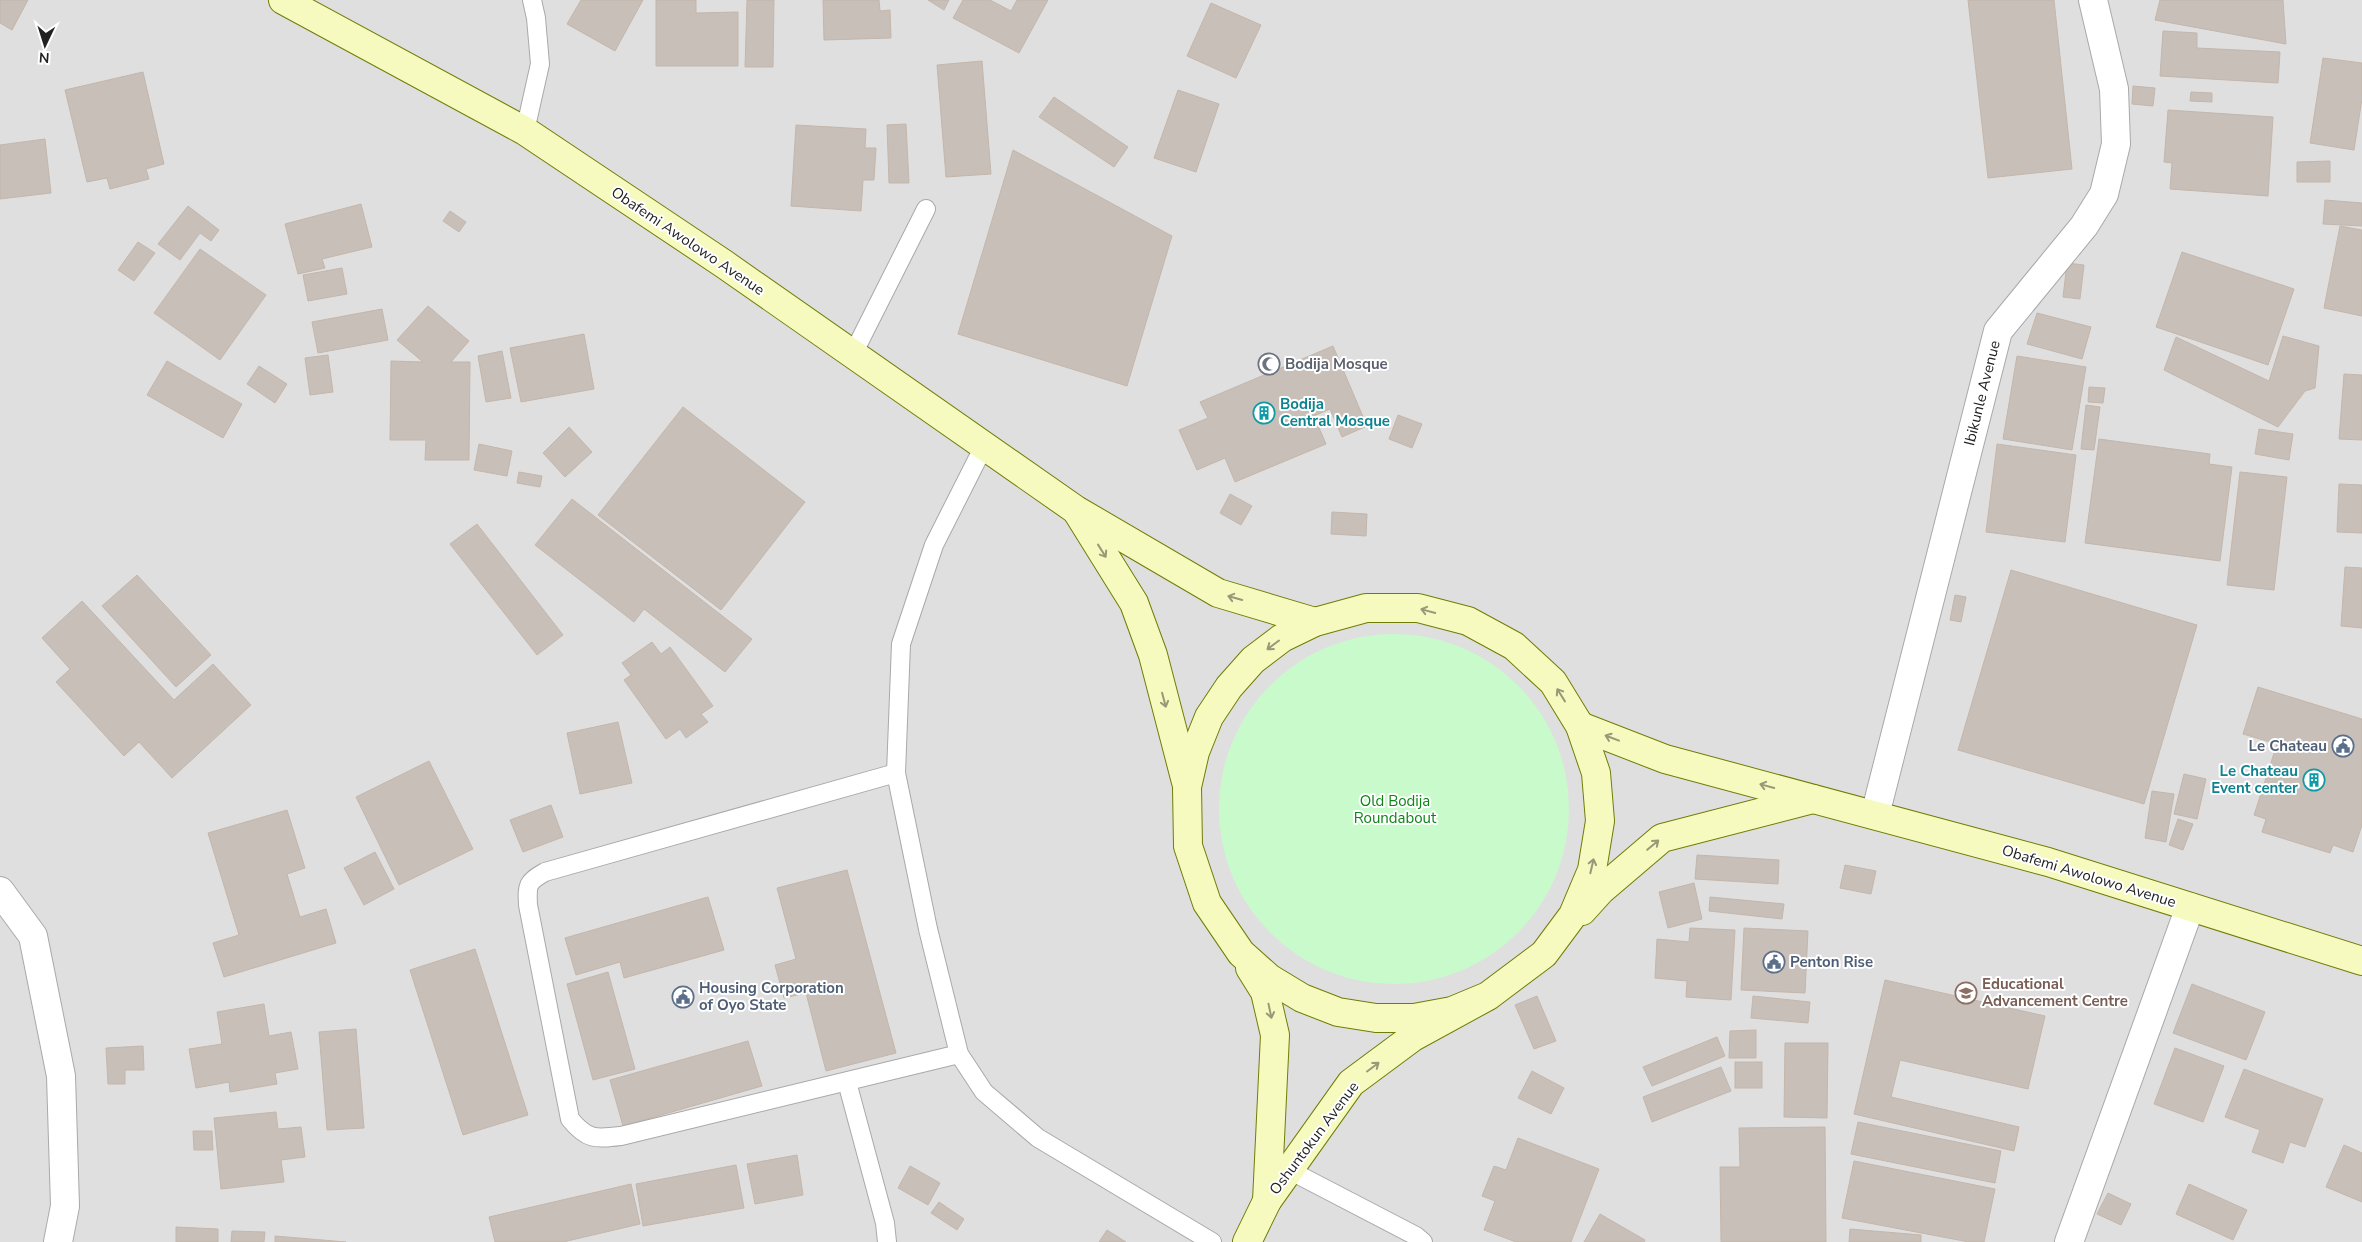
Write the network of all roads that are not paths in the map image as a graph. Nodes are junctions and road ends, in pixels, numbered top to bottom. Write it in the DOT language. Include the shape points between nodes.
graph roads {
  1 [pos="283,0"];
  2 [pos="532,0"];
  3 [pos="2093,0"];
  4 [pos="525,131"];
  5 [pos="926,209"];
  6 [pos="853,354"];
  7 [pos="984,446"];
  8 [pos="1076,510"];
  9 [pos="1315,622"];
  10 [pos="1580,726"];
  11 [pos="896,772"];
  12 [pos="1187,787"];
  13 [pos="1814,798"];
  14 [pos="1875,815"];
  15 [pos="0,891"];
  16 [pos="2190,907"];
  17 [pos="1241,953"];
  18 [pos="1544,954"];
  19 [pos="2362,961"];
  20 [pos="1488,996"];
  21 [pos="959,1054"];
  22 [pos="847,1082"];
  23 [pos="1289,1170"];
  24 [pos="1267,1200"];
  25 [pos="58,1242"];
  26 [pos="887,1242"];
  27 [pos="1212,1242"];
  28 [pos="1247,1242"];
  29 [pos="1423,1242"];
  30 [pos="2069,1242"];
  1 -- 4 [label="main road, Obafemi Awolowo Avenue"];
  2 -- 4 [label="lane" via="540,64"];
  3 -- 14 [label="street, Ibikunle Avenue" via="2114,89 2116,144 2104,194 2084,226 1998,331"];
  4 -- 6 [label="main road, Obafemi Awolowo Avenue"];
  5 -- 6 [label="lane"];
  6 -- 7 [label="main road, Obafemi Awolowo Avenue"];
  7 -- 8 [label="main road, Obafemi Awolowo Avenue"];
  7 -- 11 [label="lane" via="934,545 901,644"];
  9 -- 8 [label="main road, Obafemi Awolowo Avenue, one-way" via="1218,593"];
  8 -- 12 [label="main road, Obafemi Awolowo Avenue, one-way" via="1134,603 1153,655"];
  10 -- 9 [label="main road, one-way" via="1553,682 1514,646 1468,621 1418,608 1366,608"];
  9 -- 12 [label="main road, one-way" via="1282,638 1253,660 1229,687 1209,717 1195,752"];
  13 -- 10 [label="main road, Obafemi Awolowo Avenue, one-way" via="1665,759"];
  18 -- 10 [label="main road, one-way" via="1573,914 1592,870 1600,821 1596,772"];
  11 -- 21 [label="lane" via="928,929"];
  11 -- 22 [label="lane" via="545,872 531,880 527,889 570,1118 582,1134 598,1139 621,1136"];
  12 -- 17 [label="main road" via="1188,846 1207,903"];
  13 -- 14 [label="main road, Obafemi Awolowo Avenue"];
  18 -- 13 [label="main road, one-way" via="1601,890 1662,838"];
  14 -- 16 [label="main road, Obafemi Awolowo Avenue" via="2048,862"];
  15 -- 25 [label="street" via="33,936 61,1076 65,1206"];
  16 -- 19 [label="main road, Obafemi Awolowo Avenue"];
  16 -- 30 [label="street"];
  17 -- 20 [label="main road" via="1270,978 1302,998 1376,1018 1414,1018 1452,1010"];
  17 -- 24 [label="main road, Oshuntokun Avenue, one-way" via="1265,992 1275,1035"];
  18 -- 20 [label="main road"];
  23 -- 20 [label="main road, Oshuntokun Avenue, one-way" via="1351,1083 1413,1037"];
  21 -- 22 [label="lane"];
  21 -- 27 [label="lane" via="984,1092 1038,1138"];
  22 -- 26 [label="lane"];
  23 -- 24 [label="main road, Oshuntokun Avenue"];
  23 -- 29 [label="lane"];
  24 -- 28 [label="main road, Oshuntokun Avenue"];
}
